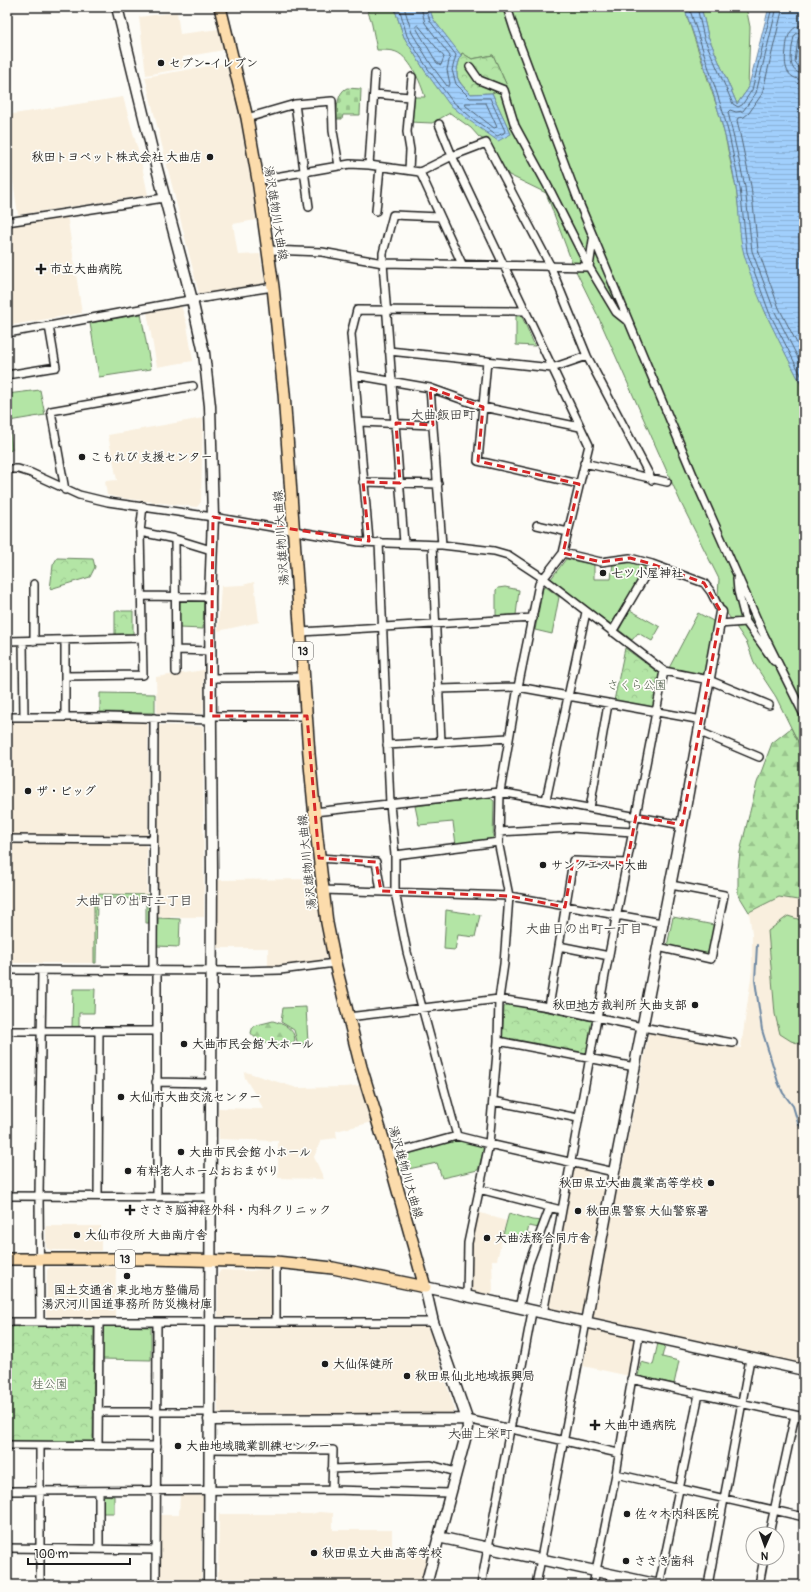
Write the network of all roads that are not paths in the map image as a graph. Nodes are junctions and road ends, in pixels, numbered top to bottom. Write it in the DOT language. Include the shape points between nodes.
graph roads {
  1 [pos="117,7"];
  2 [pos="220,7"];
  3 [pos="507,7"];
  4 [pos="470,67"];
  5 [pos="375,74"];
  6 [pos="412,77"];
  7 [pos="374,94"];
  8 [pos="410,97"];
  9 [pos="295,104"];
  10 [pos="247,118"];
  11 [pos="439,124"];
  12 [pos="452,156"];
  13 [pos="369,165"];
  14 [pos="339,166"];
  15 [pos="380,167"];
  16 [pos="409,170"];
  17 [pos="304,172"];
  18 [pos="420,172"];
  19 [pos="258,180"];
  20 [pos="164,198"];
  21 [pos="309,207"];
  22 [pos="376,211"];
  23 [pos="440,217"];
  24 [pos="7,222"];
  25 [pos="593,238"];
  26 [pos="269,250"];
  27 [pos="383,263"];
  28 [pos="462,264"];
  29 [pos="504,265"];
  30 [pos="550,265"];
  31 [pos="589,267"];
  32 [pos="273,287"];
  33 [pos="192,300"];
  34 [pos="386,310"];
  35 [pos="526,311"];
  36 [pos="628,322"];
  37 [pos="48,326"];
  38 [pos="7,333"];
  39 [pos="389,351"];
  40 [pos="588,356"];
  41 [pos="487,361"];
  42 [pos="552,368"];
  43 [pos="7,375"];
  44 [pos="355,375"];
  45 [pos="392,382"];
  46 [pos="193,386"];
  47 [pos="430,388"];
  48 [pos="483,407"];
  49 [pos="359,422"];
  50 [pos="396,423"];
  51 [pos="434,425"];
  52 [pos="580,427"];
  53 [pos="584,463"];
  54 [pos="7,469"];
  55 [pos="652,480"];
  56 [pos="364,482"];
  57 [pos="667,482"];
  58 [pos="400,483"];
  59 [pos="438,484"];
  60 [pos="579,484"];
  61 [pos="66,490"];
  62 [pos="143,506"];
  63 [pos="213,517"];
  64 [pos="537,525"];
  65 [pos="294,531"];
  66 [pos="140,532"];
  67 [pos="568,532"];
  68 [pos="175,539"];
  69 [pos="369,542"];
  70 [pos="379,542"];
  71 [pos="404,543"];
  72 [pos="432,545"];
  73 [pos="442,545"];
  74 [pos="211,550"];
  75 [pos="563,553"];
  76 [pos="652,564"];
  77 [pos="737,575"];
  78 [pos="543,578"];
  79 [pos="34,584"];
  80 [pos="176,595"];
  81 [pos="141,596"];
  82 [pos="210,597"];
  83 [pos="586,612"];
  84 [pos="721,612"];
  85 [pos="533,618"];
  86 [pos="746,622"];
  87 [pos="435,624"];
  88 [pos="719,624"];
  89 [pos="382,627"];
  90 [pos="301,632"];
  91 [pos="612,632"];
  92 [pos="142,638"];
  93 [pos="7,641"];
  94 [pos="23,641"];
  95 [pos="34,641"];
  96 [pos="65,641"];
  97 [pos="176,650"];
  98 [pos="211,651"];
  99 [pos="664,671"];
  100 [pos="176,672"];
  101 [pos="784,673"];
  102 [pos="65,676"];
  103 [pos="304,677"];
  104 [pos="211,678"];
  105 [pos="709,680"];
  106 [pos="518,687"];
  107 [pos="438,689"];
  108 [pos="568,696"];
  109 [pos="608,704"];
  110 [pos="770,705"];
  111 [pos="656,713"];
  112 [pos="804,715"];
  113 [pos="307,716"];
  114 [pos="7,717"];
  115 [pos="24,717"];
  116 [pos="65,717"];
  117 [pos="154,718"];
  118 [pos="211,718"];
  119 [pos="702,720"];
  120 [pos="700,732"];
  121 [pos="509,738"];
  122 [pos="441,742"];
  123 [pos="387,745"];
  124 [pos="759,757"];
  125 [pos="500,792"];
  126 [pos="546,800"];
  127 [pos="390,804"];
  128 [pos="590,808"];
  129 [pos="314,812"];
  130 [pos="636,816"];
  131 [pos="682,825"];
  132 [pos="499,832"];
  133 [pos="633,832"];
  134 [pos="7,839"];
  135 [pos="152,840"];
  136 [pos="499,842"];
  137 [pos="395,855"];
  138 [pos="319,858"];
  139 [pos="627,863"];
  140 [pos="671,884"];
  141 [pos="323,890"];
  142 [pos="380,891"];
  143 [pos="395,892"];
  144 [pos="509,896"];
  145 [pos="565,907"];
  146 [pos="616,915"];
  147 [pos="662,923"];
  148 [pos="559,946"];
  149 [pos="658,947"];
  150 [pos="609,956"];
  151 [pos="335,963"];
  152 [pos="7,970"];
  153 [pos="42,970"];
  154 [pos="155,970"];
  155 [pos="212,970"];
  156 [pos="499,999"];
  157 [pos="549,1008"];
  158 [pos="421,1009"];
  159 [pos="348,1017"];
  160 [pos="597,1018"];
  161 [pos="642,1028"];
  162 [pos="7,1031"];
  163 [pos="41,1031"];
  164 [pos="99,1031"];
  165 [pos="156,1031"];
  166 [pos="498,1041"];
  167 [pos="733,1043"];
  168 [pos="589,1058"];
  169 [pos="635,1067"];
  170 [pos="156,1082"];
  171 [pos="211,1083"];
  172 [pos="493,1101"];
  173 [pos="578,1118"];
  174 [pos="457,1136"];
  175 [pos="489,1144"];
  176 [pos="388,1155"];
  177 [pos="570,1162"];
  178 [pos="614,1172"];
  179 [pos="479,1189"];
  180 [pos="7,1196"];
  181 [pos="39,1196"];
  182 [pos="98,1196"];
  183 [pos="157,1197"];
  184 [pos="210,1197"];
  185 [pos="550,1207"];
  186 [pos="561,1210"];
  187 [pos="7,1259"];
  188 [pos="39,1259"];
  189 [pos="211,1260"];
  190 [pos="276,1262"];
  191 [pos="425,1288"];
  192 [pos="467,1296"];
  193 [pos="519,1308"];
  194 [pos="532,1312"];
  195 [pos="543,1314"];
  196 [pos="210,1321"];
  197 [pos="276,1321"];
  198 [pos="7,1322"];
  199 [pos="40,1322"];
  200 [pos="99,1322"];
  201 [pos="157,1322"];
  202 [pos="433,1322"];
  203 [pos="586,1322"];
  204 [pos="639,1335"];
  205 [pos="750,1359"];
  206 [pos="804,1370"];
  207 [pos="631,1379"];
  208 [pos="699,1394"];
  209 [pos="741,1404"];
  210 [pos="158,1411"];
  211 [pos="98,1412"];
  212 [pos="795,1415"];
  213 [pos="210,1416"];
  214 [pos="804,1417"];
  215 [pos="467,1419"];
  216 [pos="510,1429"];
  217 [pos="564,1442"];
  218 [pos="7,1445"];
  219 [pos="40,1446"];
  220 [pos="98,1446"];
  221 [pos="157,1446"];
  222 [pos="210,1449"];
  223 [pos="618,1453"];
  224 [pos="332,1469"];
  225 [pos="456,1472"];
  226 [pos="616,1474"];
  227 [pos="680,1489"];
  228 [pos="157,1490"];
  229 [pos="332,1490"];
  230 [pos="7,1491"];
  231 [pos="40,1491"];
  232 [pos="99,1491"];
  233 [pos="210,1491"];
  234 [pos="450,1493"];
  235 [pos="724,1499"];
  236 [pos="774,1510"];
  237 [pos="804,1517"];
  238 [pos="771,1526"];
  239 [pos="438,1537"];
  240 [pos="7,1548"];
  241 [pos="488,1548"];
  242 [pos="40,1549"];
  243 [pos="98,1550"];
  244 [pos="156,1550"];
  245 [pos="540,1560"];
  246 [pos="763,1566"];
  247 [pos="595,1571"];
  248 [pos="40,1585"];
  249 [pos="156,1585"];
  250 [pos="209,1585"];
  251 [pos="426,1585"];
  252 [pos="481,1585"];
  253 [pos="536,1585"];
  254 [pos="593,1585"];
  255 [pos="660,1585"];
  256 [pos="708,1585"];
  257 [pos="759,1585"];
  1 -- 20 [label="street"];
  2 -- 10 [label="main road, 湯沢雄物川大曲線 / 13"];
  3 -- 25 [label="street"];
  4 -- 31 [label="street" via="479,80 504,90 515,126"];
  5 -- 7 [label="street"];
  6 -- 8 [label="street"];
  7 -- 8 [label="street"];
  7 -- 13 [label="street"];
  8 -- 16 [label="street" via="406,132 410,150"];
  9 -- 10 [label="street"];
  9 -- 14 [label="street" via="332,101"];
  9 -- 17 [label="street"];
  10 -- 19 [label="main road, 湯沢雄物川大曲線 / 13"];
  11 -- 12 [label="street"];
  12 -- 18 [label="street"];
  12 -- 29 [label="street"];
  12 -- 30 [label="street" via="486,143"];
  13 -- 14 [label="street"];
  13 -- 15 [label="street"];
  14 -- 17 [label="street"];
  15 -- 16 [label="street"];
  15 -- 22 [label="street"];
  16 -- 18 [label="street"];
  17 -- 19 [label="street"];
  17 -- 21 [label="street"];
  18 -- 23 [label="street"];
  19 -- 26 [label="main road, 湯沢雄物川大曲線 / 13"];
  20 -- 24 [label="street"];
  20 -- 33 [label="street"];
  23 -- 27 [label="street" via="394,215 383,253"];
  23 -- 28 [label="street"];
  25 -- 31 [label="street"];
  25 -- 36 [label="street"];
  26 -- 27 [label="street" via="322,252"];
  26 -- 32 [label="main road, 湯沢雄物川大曲線 / 13"];
  27 -- 28 [label="street"];
  27 -- 34 [label="street"];
  28 -- 29 [label="street"];
  29 -- 30 [label="street"];
  29 -- 35 [label="street"];
  30 -- 31 [label="street"];
  30 -- 40 [label="street"];
  31 -- 36 [label="street" via="616,312"];
  32 -- 33 [label="street"];
  32 -- 65 [label="main road, 湯沢雄物川大曲線 / 13"];
  33 -- 37 [label="street"];
  33 -- 63 [label="street" via="204,353 209,392"];
  34 -- 35 [label="street"];
  34 -- 39 [label="street"];
  34 -- 44 [label="street" via="357,310 351,334"];
  35 -- 42 [label="street"];
  36 -- 77 [label="street"];
  37 -- 38 [label="street"];
  37 -- 43 [label="street" via="56,367"];
  39 -- 41 [label="street"];
  39 -- 45 [label="street"];
  40 -- 42 [label="street"];
  40 -- 55 [label="street"];
  41 -- 42 [label="street"];
  41 -- 48 [label="street"];
  42 -- 52 [label="street"];
  44 -- 45 [label="street"];
  44 -- 49 [label="street"];
  45 -- 47 [label="street"];
  45 -- 50 [label="street"];
  46 -- 61 [label="street" via="51,411"];
  47 -- 48 [label="street"];
  47 -- 51 [label="street"];
  48 -- 52 [label="street"];
  48 -- 60 [label="street" via="478,461"];
  49 -- 50 [label="street"];
  49 -- 56 [label="street"];
  50 -- 51 [label="street"];
  50 -- 58 [label="street"];
  51 -- 59 [label="street"];
  52 -- 53 [label="street" via="589,445"];
  53 -- 55 [label="street"];
  53 -- 60 [label="street"];
  54 -- 61 [label="street" via="31,473"];
  55 -- 57 [label="street"];
  56 -- 58 [label="street"];
  56 -- 69 [label="street"];
  58 -- 59 [label="street"];
  58 -- 71 [label="street"];
  59 -- 73 [label="street"];
  60 -- 67 [label="street"];
  61 -- 62 [label="street" via="92,499"];
  62 -- 63 [label="street"];
  62 -- 66 [label="street"];
  63 -- 65 [label="street"];
  63 -- 74 [label="street"];
  64 -- 67 [label="street"];
  65 -- 69 [label="street"];
  65 -- 90 [label="main road, 湯沢雄物川大曲線 / 13"];
  66 -- 68 [label="street"];
  66 -- 81 [label="street"];
  67 -- 75 [label="street"];
  68 -- 74 [label="street"];
  68 -- 80 [label="street"];
  69 -- 70 [label="street"];
  70 -- 71 [label="street"];
  70 -- 89 [label="street"];
  71 -- 72 [label="street"];
  72 -- 73 [label="street"];
  72 -- 87 [label="street"];
  73 -- 78 [label="street" via="508,555"];
  74 -- 82 [label="street"];
  75 -- 76 [label="street" via="601,562 630,558"];
  75 -- 78 [label="street"];
  76 -- 84 [label="street" via="704,583"];
  76 -- 91 [label="street"];
  77 -- 86 [label="street" via="738,591"];
  77 -- 101 [label="street"];
  78 -- 83 [label="street"];
  78 -- 85 [label="street" via="539,584"];
  79 -- 95 [label="street"];
  80 -- 81 [label="street"];
  80 -- 82 [label="street"];
  80 -- 97 [label="street"];
  81 -- 92 [label="street"];
  82 -- 98 [label="street"];
  83 -- 91 [label="street"];
  83 -- 108 [label="street"];
  84 -- 88 [label="street"];
  85 -- 87 [label="street"];
  85 -- 106 [label="street"];
  86 -- 88 [label="street"];
  86 -- 101 [label="street"];
  87 -- 89 [label="street"];
  87 -- 107 [label="street"];
  88 -- 105 [label="street"];
  89 -- 90 [label="street"];
  89 -- 123 [label="street"];
  90 -- 103 [label="main road, 湯沢雄物川大曲線 / 13"];
  91 -- 99 [label="street"];
  92 -- 96 [label="street"];
  92 -- 102 [label="street" via="143,676"];
  93 -- 94 [label="street"];
  94 -- 95 [label="street"];
  94 -- 115 [label="street"];
  95 -- 96 [label="street"];
  96 -- 102 [label="street"];
  97 -- 98 [label="street"];
  97 -- 100 [label="street"];
  98 -- 104 [label="street"];
  99 -- 105 [label="street"];
  99 -- 111 [label="street"];
  101 -- 112 [label="street"];
  102 -- 116 [label="street"];
  103 -- 104 [label="street"];
  103 -- 113 [label="main road, 湯沢雄物川大曲線 / 13"];
  104 -- 118 [label="street"];
  105 -- 110 [label="street"];
  105 -- 119 [label="street"];
  106 -- 107 [label="street"];
  106 -- 108 [label="street"];
  106 -- 121 [label="street"];
  107 -- 122 [label="street"];
  108 -- 109 [label="street"];
  108 -- 126 [label="street"];
  109 -- 111 [label="street"];
  109 -- 128 [label="street"];
  111 -- 119 [label="street"];
  111 -- 130 [label="street"];
  113 -- 118 [label="street"];
  113 -- 129 [label="main road, 湯沢雄物川大曲線 / 13"];
  114 -- 115 [label="street"];
  115 -- 116 [label="street"];
  116 -- 117 [label="street"];
  117 -- 118 [label="street"];
  117 -- 135 [label="street"];
  118 -- 155 [label="street"];
  119 -- 120 [label="street"];
  120 -- 124 [label="street"];
  120 -- 131 [label="street"];
  121 -- 122 [label="street"];
  121 -- 125 [label="street"];
  122 -- 123 [label="street"];
  123 -- 127 [label="street"];
  125 -- 126 [label="street"];
  125 -- 127 [label="street"];
  125 -- 132 [label="street"];
  126 -- 128 [label="street"];
  127 -- 129 [label="street"];
  127 -- 137 [label="street"];
  128 -- 130 [label="street"];
  129 -- 138 [label="main road, 湯沢雄物川大曲線 / 13"];
  130 -- 131 [label="street"];
  130 -- 133 [label="street"];
  131 -- 140 [label="street"];
  132 -- 133 [label="street" via="571,828"];
  132 -- 136 [label="street"];
  133 -- 139 [label="street"];
  134 -- 135 [label="street"];
  135 -- 154 [label="street"];
  136 -- 137 [label="street"];
  136 -- 144 [label="street"];
  137 -- 143 [label="street"];
  138 -- 141 [label="main road, 湯沢雄物川大曲線 / 13"];
  138 -- 142 [label="street" via="376,862"];
  139 -- 145 [label="street" via="573,861"];
  139 -- 146 [label="street"];
  140 -- 147 [label="street"];
  140 -- 149 [label="street" via="724,895 711,959"];
  141 -- 142 [label="street"];
  141 -- 151 [label="main road, 湯沢雄物川大曲線 / 13"];
  142 -- 143 [label="street"];
  143 -- 144 [label="street"];
  143 -- 158 [label="street" via="406,952"];
  144 -- 145 [label="street"];
  144 -- 156 [label="street"];
  145 -- 146 [label="street"];
  145 -- 148 [label="street"];
  146 -- 147 [label="street"];
  146 -- 150 [label="street"];
  147 -- 149 [label="street"];
  148 -- 150 [label="street"];
  148 -- 157 [label="street"];
  149 -- 161 [label="street"];
  150 -- 160 [label="street"];
  151 -- 155 [label="street" via="280,970"];
  151 -- 159 [label="main road, 湯沢雄物川大曲線 / 13"];
  152 -- 153 [label="street"];
  153 -- 154 [label="street"];
  153 -- 163 [label="street"];
  154 -- 155 [label="street"];
  154 -- 165 [label="street"];
  155 -- 171 [label="street"];
  156 -- 157 [label="street"];
  156 -- 158 [label="street"];
  156 -- 166 [label="street"];
  157 -- 160 [label="street"];
  158 -- 159 [label="street"];
  158 -- 174 [label="street"];
  159 -- 176 [label="main road, 湯沢雄物川大曲線 / 13"];
  160 -- 161 [label="street"];
  160 -- 168 [label="street"];
  161 -- 167 [label="street"];
  161 -- 169 [label="street"];
  162 -- 163 [label="street"];
  163 -- 164 [label="street"];
  163 -- 181 [label="street"];
  164 -- 165 [label="street"];
  164 -- 182 [label="street"];
  165 -- 170 [label="street"];
  166 -- 168 [label="street"];
  166 -- 172 [label="street"];
  168 -- 169 [label="street"];
  168 -- 173 [label="street"];
  169 -- 178 [label="street"];
  170 -- 171 [label="street"];
  170 -- 183 [label="street"];
  171 -- 184 [label="street"];
  172 -- 173 [label="street"];
  172 -- 175 [label="street"];
  173 -- 177 [label="street"];
  174 -- 175 [label="street"];
  174 -- 176 [label="street"];
  175 -- 177 [label="street"];
  175 -- 179 [label="street"];
  176 -- 191 [label="main road, 湯沢雄物川大曲線 / 13"];
  177 -- 178 [label="street"];
  177 -- 186 [label="street"];
  178 -- 203 [label="street"];
  179 -- 185 [label="street"];
  179 -- 192 [label="street" via="468,1243"];
  180 -- 181 [label="street"];
  181 -- 182 [label="street"];
  181 -- 188 [label="street"];
  182 -- 183 [label="street"];
  183 -- 184 [label="street"];
  184 -- 189 [label="street"];
  185 -- 186 [label="street"];
  185 -- 193 [label="street" via="529,1263"];
  186 -- 195 [label="street"];
  187 -- 188 [label="main road, 13"];
  188 -- 189 [label="main road, 13"];
  188 -- 199 [label="street"];
  189 -- 190 [label="main road, 13"];
  189 -- 196 [label="street"];
  190 -- 191 [label="main road, 13" via="332,1268"];
  190 -- 197 [label="street"];
  191 -- 192 [label="street"];
  191 -- 202 [label="street"];
  192 -- 193 [label="street"];
  193 -- 194 [label="street"];
  194 -- 195 [label="street"];
  194 -- 216 [label="street"];
  195 -- 203 [label="street"];
  196 -- 197 [label="street"];
  196 -- 201 [label="street"];
  196 -- 213 [label="street"];
  197 -- 202 [label="street"];
  198 -- 199 [label="street"];
  199 -- 200 [label="street"];
  200 -- 201 [label="street"];
  200 -- 211 [label="street"];
  201 -- 210 [label="street"];
  202 -- 215 [label="street"];
  203 -- 204 [label="street"];
  203 -- 217 [label="street"];
  204 -- 205 [label="street"];
  204 -- 207 [label="street"];
  205 -- 206 [label="street"];
  205 -- 209 [label="street"];
  207 -- 208 [label="street"];
  207 -- 223 [label="street"];
  208 -- 209 [label="street"];
  208 -- 227 [label="street"];
  209 -- 212 [label="street"];
  209 -- 235 [label="street"];
  210 -- 211 [label="street"];
  210 -- 213 [label="street"];
  210 -- 221 [label="street"];
  211 -- 220 [label="street"];
  212 -- 214 [label="street"];
  212 -- 236 [label="street"];
  213 -- 215 [label="street"];
  213 -- 222 [label="street"];
  215 -- 216 [label="street"];
  215 -- 225 [label="street" via="468,1428"];
  216 -- 217 [label="street"];
  216 -- 241 [label="street"];
  217 -- 223 [label="street"];
  217 -- 245 [label="street"];
  218 -- 219 [label="street"];
  219 -- 220 [label="street"];
  219 -- 231 [label="street"];
  220 -- 221 [label="street"];
  221 -- 228 [label="street"];
  222 -- 224 [label="street" via="333,1450"];
  222 -- 233 [label="street"];
  223 -- 226 [label="street"];
  224 -- 225 [label="street" via="431,1465"];
  224 -- 229 [label="street"];
  225 -- 234 [label="street"];
  226 -- 227 [label="street"];
  226 -- 247 [label="street"];
  227 -- 235 [label="street"];
  227 -- 255 [label="street"];
  228 -- 232 [label="street"];
  228 -- 233 [label="street"];
  228 -- 244 [label="street"];
  229 -- 233 [label="street"];
  229 -- 234 [label="street"];
  230 -- 231 [label="street"];
  231 -- 232 [label="street"];
  231 -- 242 [label="street"];
  232 -- 243 [label="street"];
  233 -- 250 [label="street"];
  234 -- 239 [label="street"];
  235 -- 236 [label="street"];
  235 -- 256 [label="street"];
  236 -- 237 [label="street"];
  236 -- 238 [label="street"];
  239 -- 241 [label="street"];
  239 -- 251 [label="street"];
  240 -- 242 [label="street"];
  241 -- 245 [label="street"];
  241 -- 252 [label="street"];
  242 -- 243 [label="street"];
  242 -- 248 [label="street"];
  243 -- 244 [label="street"];
  244 -- 249 [label="street"];
  245 -- 247 [label="street"];
  245 -- 253 [label="street"];
  246 -- 257 [label="street"];
  247 -- 254 [label="street"];
  247 -- 255 [label="street"];
}
